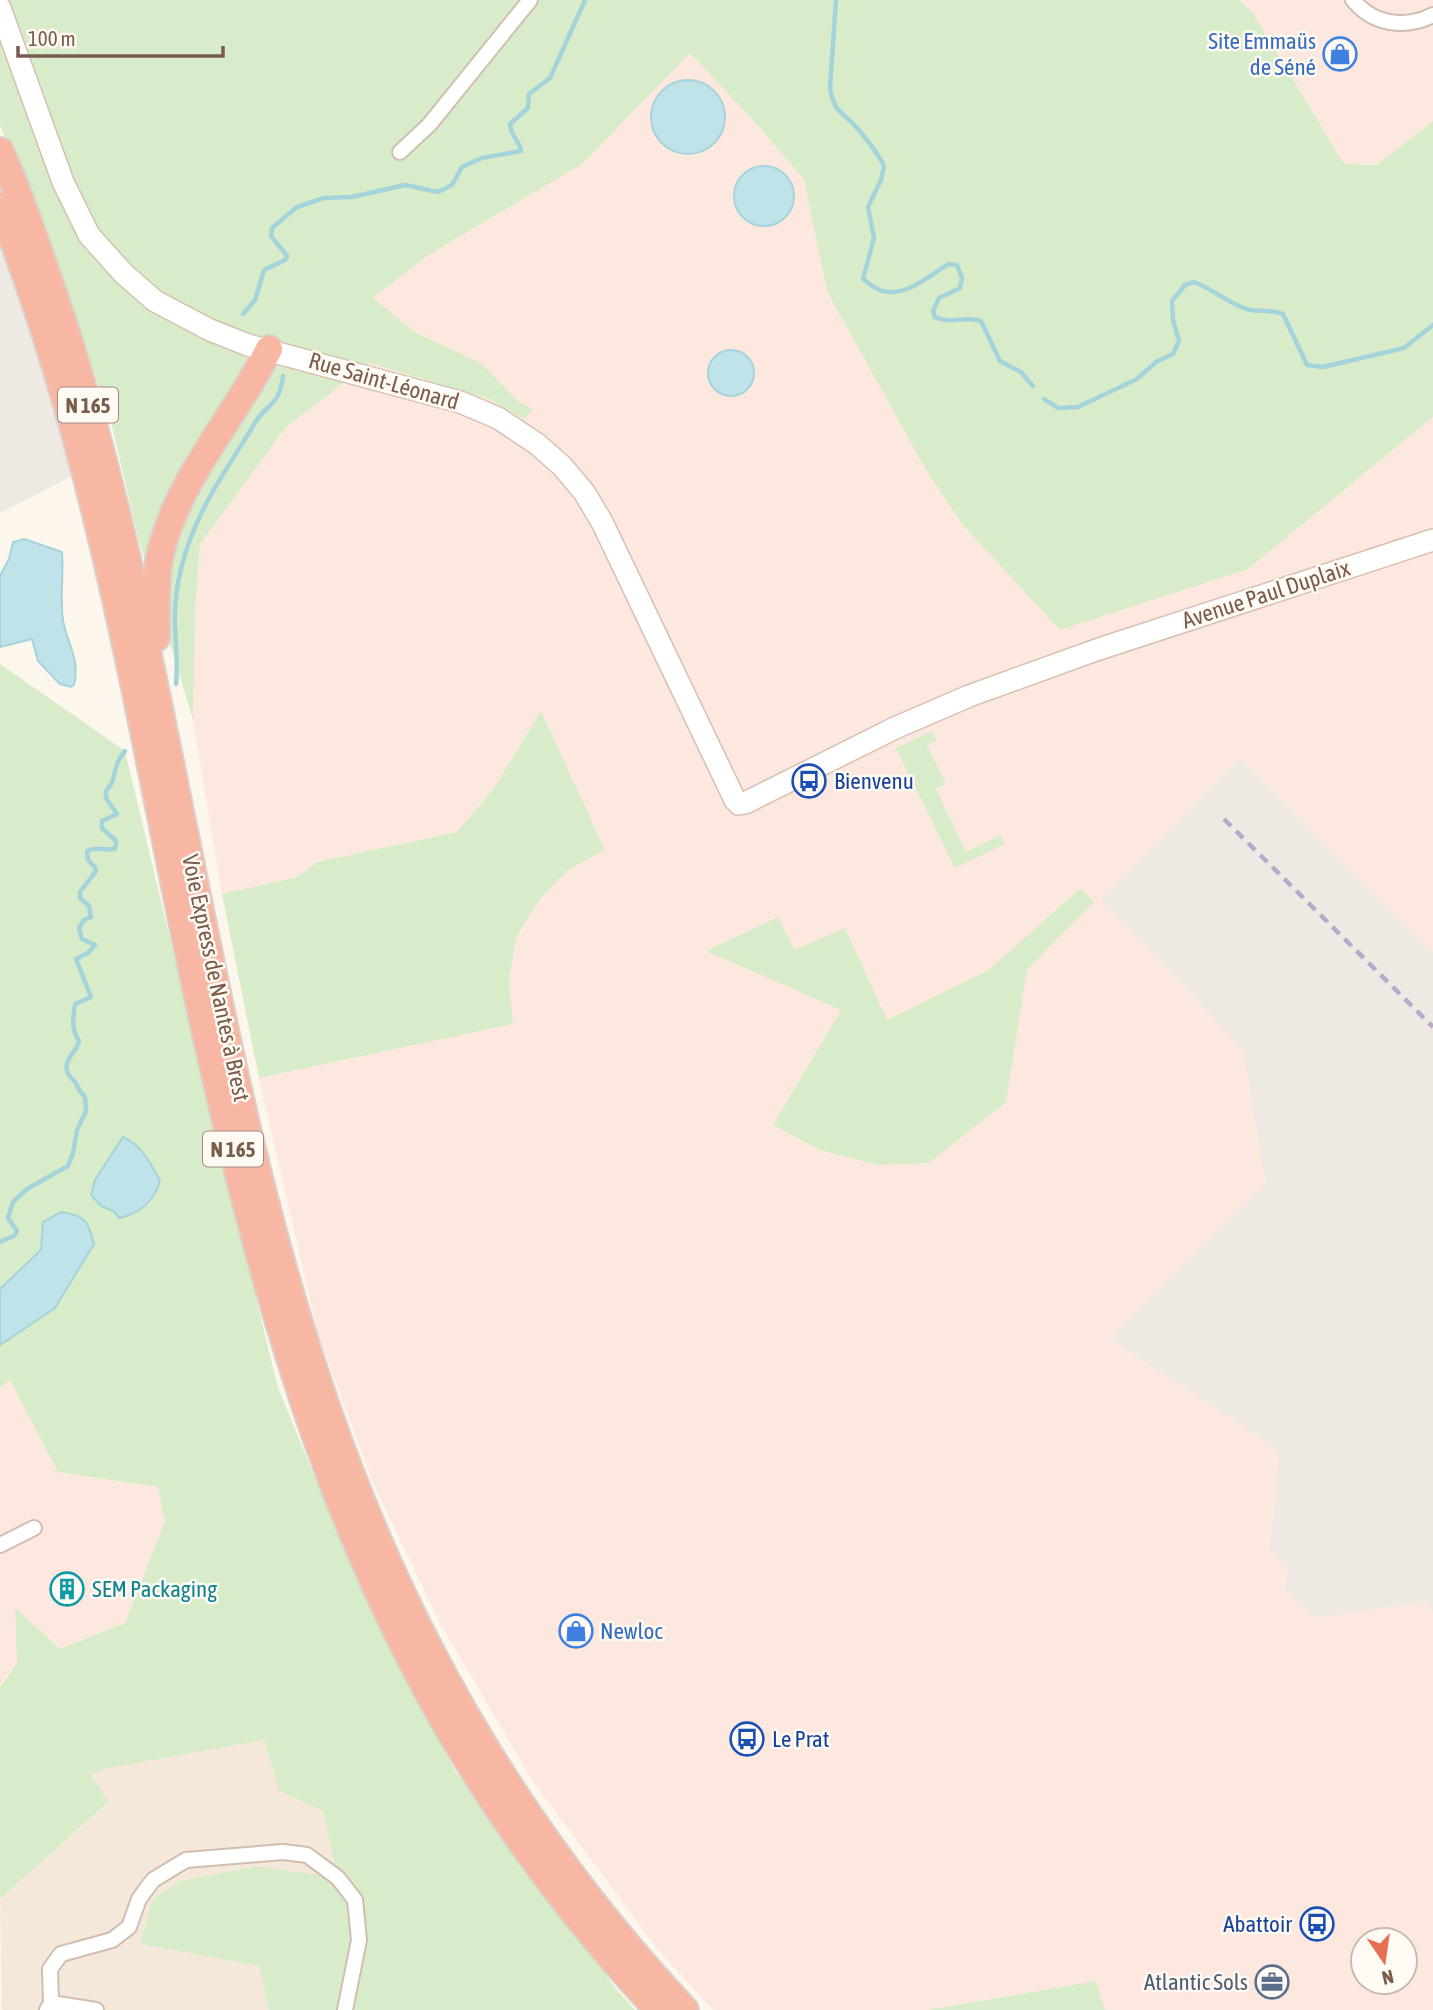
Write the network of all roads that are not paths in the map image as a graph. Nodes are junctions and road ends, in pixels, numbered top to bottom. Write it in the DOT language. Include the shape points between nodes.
graph roads {
  1 [pos="530,0"];
  2 [pos="1353,0"];
  3 [pos="0,8"];
  4 [pos="1433,15"];
  5 [pos="0,151"];
  6 [pos="400,152"];
  7 [pos="0,206"];
  8 [pos="269,349"];
  9 [pos="1433,540"];
  10 [pos="151,667"];
  11 [pos="739,804"];
  12 [pos="34,1528"];
  13 [pos="0,1545"];
  14 [pos="49,2006"];
  15 [pos="96,2010"];
  16 [pos="345,2010"];
  17 [pos="657,2010"];
  18 [pos="685,2010"];
  1 -- 6 [label="street" via="429,125"];
  2 -- 4 [label="street" via="1378,19 1393,23"];
  3 -- 8 [label="main road, Rue Saint-Léonard" via="63,182 89,235 122,273 155,301 210,330"];
  5 -- 10 [label="highway, Voie Express de Nantes à Brest / N 165" via="76,363 121,529"];
  7 -- 17 [label="highway, Voie Express de Nantes à Brest / N 165" via="50,346 87,478 225,1117 267,1280 325,1462 408,1654 470,1764 572,1911"];
  8 -- 10 [label="highway" via="172,517 161,550"];
  8 -- 11 [label="main road, Rue Saint-Léonard" via="460,402 498,418 562,466 602,522"];
  9 -- 11 [label="main road, Avenue Paul Duplaix" via="968,696"];
  10 -- 18 [label="highway, Voie Express de Nantes à Brest / N 165" via="269,1214 317,1378 363,1504 426,1645 517,1800 596,1908"];
  12 -- 13 [label="street"];
  14 -- 15 [label="street"];
  14 -- 16 [label="street" via="50,1969 61,1954 112,1940 129,1927 139,1899 153,1880 186,1860 283,1852 307,1855 338,1878 355,1900 359,1940"];
}
